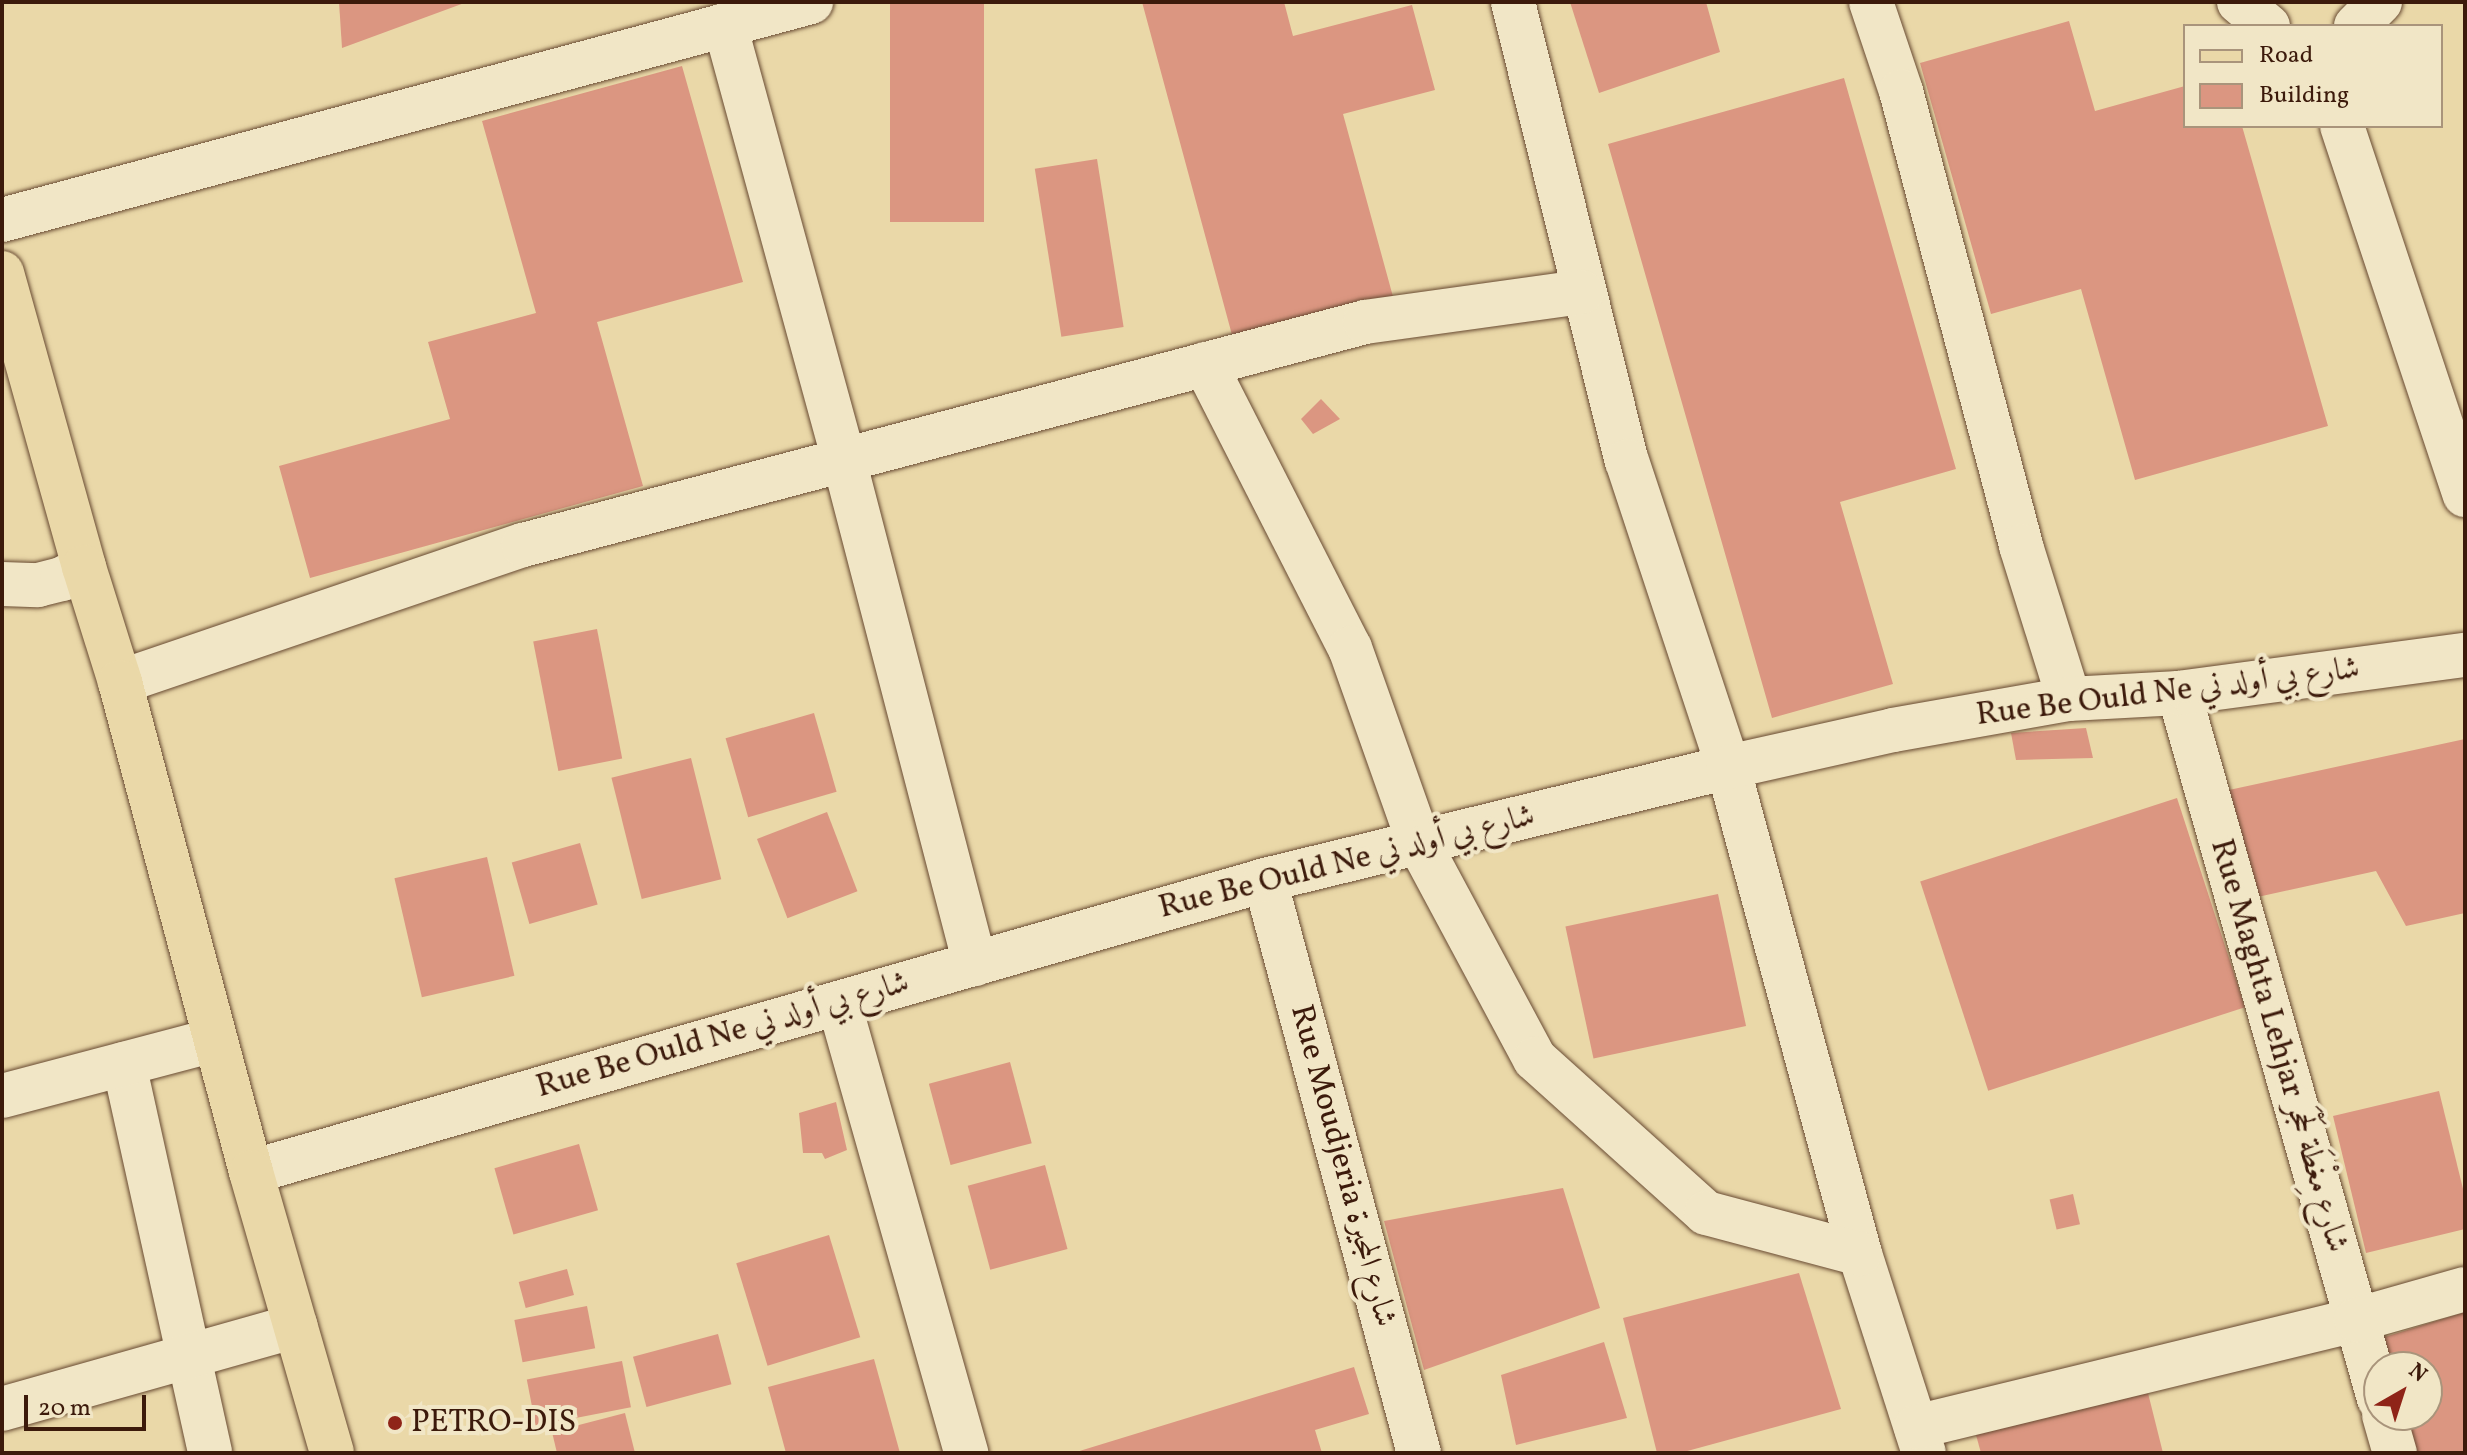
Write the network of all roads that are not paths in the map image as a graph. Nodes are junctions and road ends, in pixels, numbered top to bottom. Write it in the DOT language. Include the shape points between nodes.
graph roads {
  1 [pos="811,2"];
  2 [pos="1513,2"];
  3 [pos="1871,2"];
  4 [pos="2239,2"];
  5 [pos="2380,2"];
  6 [pos="2266,24"];
  7 [pos="2358,24"];
  8 [pos="725,25"];
  9 [pos="2343,128"];
  10 [pos="2,220"];
  11 [pos="2,273"];
  12 [pos="1582,292"];
  13 [pos="1205,364"];
  14 [pos="844,460"];
  15 [pos="2465,495"];
  16 [pos="84,567"];
  17 [pos="2,584"];
  18 [pos="2465,655"];
  19 [pos="120,682"];
  20 [pos="2179,693"];
  21 [pos="2069,699"];
  22 [pos="1728,767"];
  23 [pos="1419,843"];
  24 [pos="1265,880"];
  25 [pos="975,964"];
  26 [pos="839,1003"];
  27 [pos="214,1040"];
  28 [pos="124,1064"];
  29 [pos="2,1096"];
  30 [pos="251,1172"];
  31 [pos="1860,1254"];
  32 [pos="2465,1289"];
  33 [pos="2356,1320"];
  34 [pos="296,1326"];
  35 [pos="2365,1351"];
  36 [pos="187,1357"];
  37 [pos="2,1409"];
  38 [pos="2389,1431"];
  39 [pos="1920,1440"];
  40 [pos="210,1453"];
  41 [pos="332,1453"];
  42 [pos="966,1453"];
  43 [pos="1419,1453"];
  44 [pos="2395,1453"];
  1 -- 8 [label="street"];
  2 -- 12 [label="street"];
  3 -- 21 [label="street" via="1901,91 2021,546"];
  4 -- 6 [label="street"];
  5 -- 7 [label="street"];
  8 -- 10 [label="street"];
  8 -- 14 [label="street"];
  9 -- 15 [label="street"];
  11 -- 16 [label="main road"];
  12 -- 13 [label="street" via="1365,322"];
  12 -- 22 [label="street" via="1627,461"];
  13 -- 14 [label="street"];
  13 -- 23 [label="street" via="1350,648"];
  14 -- 19 [label="street" via="523,545"];
  14 -- 25 [label="street"];
  16 -- 17 [label="street" via="38,585"];
  16 -- 19 [label="main road"];
  18 -- 20 [label="street, Rue Be Ould Ne شارع بي أولد ني"];
  19 -- 27 [label="main road"];
  20 -- 21 [label="street, Rue Be Ould Ne شارع بي أولد ني"];
  20 -- 33 [label="street, Rue Maghta Lehjar شارع مِغْطَة لَحْجَر"];
  21 -- 22 [label="street, Rue Be Ould Ne شارع بي أولد ني" via="1893,730"];
  22 -- 23 [label="street, Rue Be Ould Ne شارع بي أولد ني"];
  22 -- 31 [label="street"];
  23 -- 24 [label="street, Rue Be Ould Ne شارع بي أولد ني"];
  23 -- 31 [label="street" via="1535,1059 1706,1213"];
  24 -- 25 [label="street, Rue Be Ould Ne شارع بي أولد ني"];
  24 -- 43 [label="street, Rue Moudjeria شارع المجيرة"];
  25 -- 26 [label="street, Rue Be Ould Ne شارع بي أولد ني"];
  26 -- 30 [label="street, Rue Be Ould Ne شارع بي أولد ني"];
  26 -- 42 [label="street"];
  27 -- 28 [label="street"];
  27 -- 30 [label="main road"];
  28 -- 29 [label="street"];
  28 -- 36 [label="street"];
  30 -- 34 [label="main road"];
  31 -- 39 [label="street"];
  32 -- 33 [label="street"];
  33 -- 35 [label="street, Rue Maghta Lehjar شارع مِغْطَة لَحْجَر"];
  33 -- 39 [label="street"];
  34 -- 36 [label="street"];
  34 -- 41 [label="main road"];
  36 -- 37 [label="street"];
  36 -- 40 [label="street"];
  38 -- 44 [label="street"];
}
